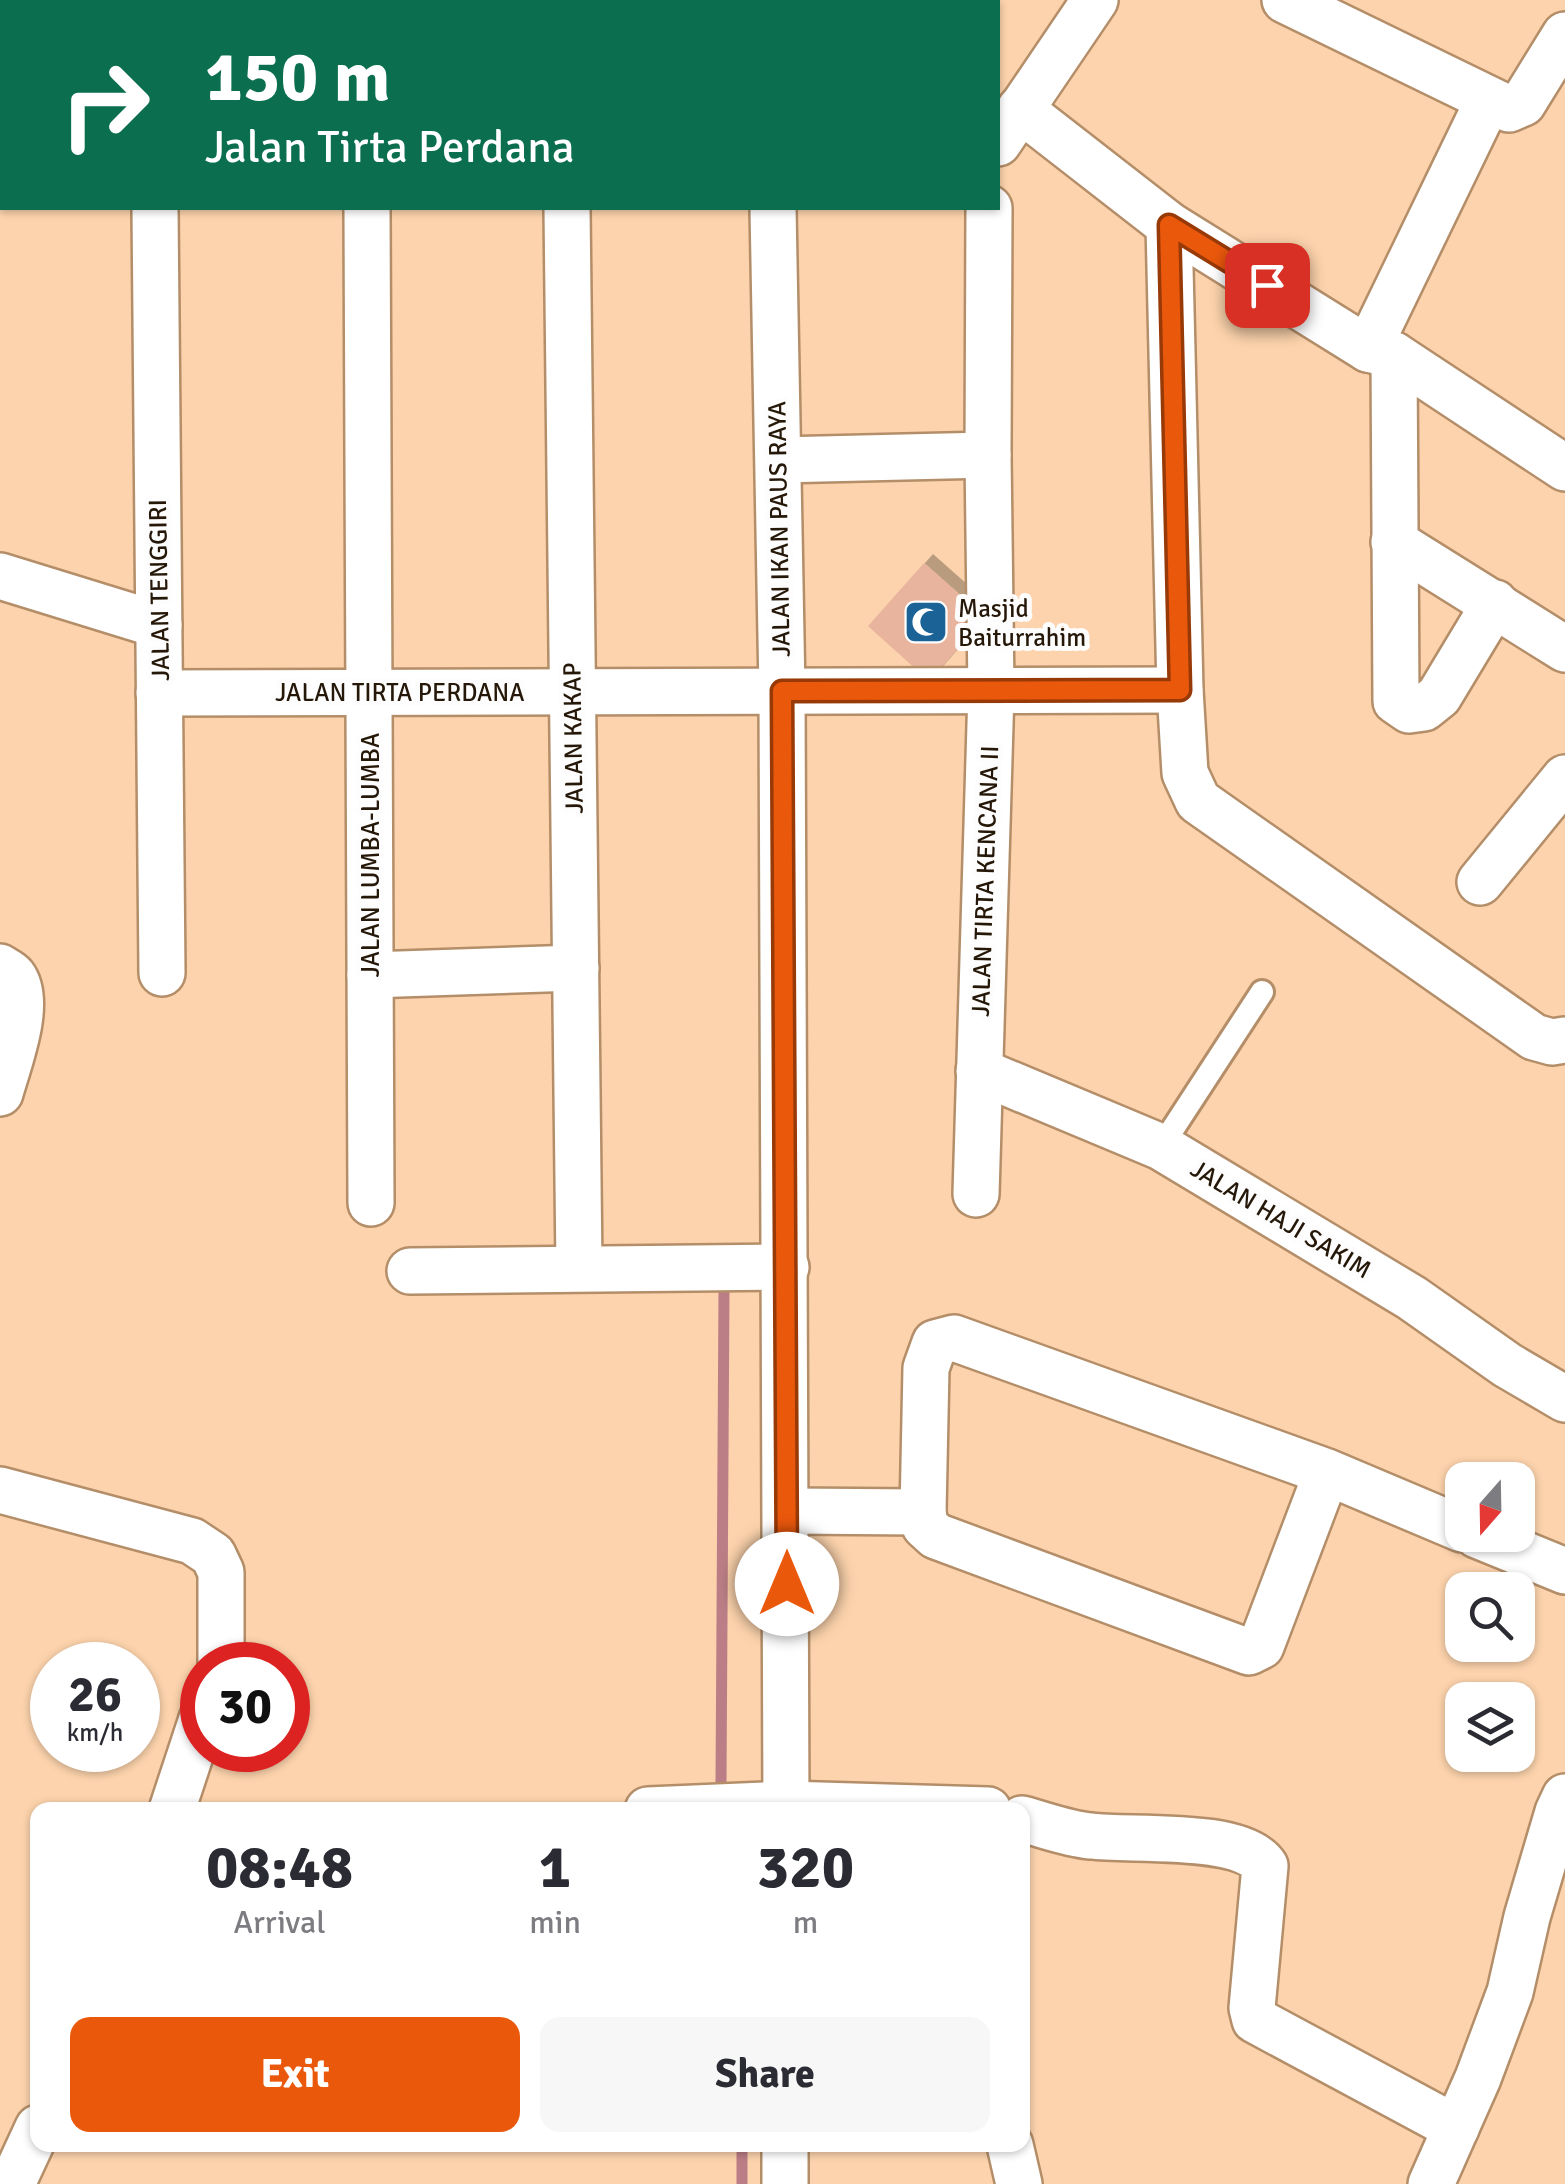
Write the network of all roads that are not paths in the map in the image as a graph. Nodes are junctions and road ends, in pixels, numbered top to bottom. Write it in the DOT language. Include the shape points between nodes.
graph roads {
  1 [pos="1094,0"];
  2 [pos="1285,0"];
  3 [pos="1352,14"];
  4 [pos="1565,34"];
  5 [pos="1488,100"];
  6 [pos="1009,126"];
  7 [pos="155,210"];
  8 [pos="367,210"];
  9 [pos="567,210"];
  10 [pos="773,210"];
  11 [pos="990,210"];
  12 [pos="1169,225"];
  13 [pos="1381,352"];
  14 [pos="988,455"];
  15 [pos="779,460"];
  16 [pos="1565,468"];
  17 [pos="1394,542"];
  18 [pos="0,576"];
  19 [pos="1495,603"];
  20 [pos="159,625"];
  21 [pos="1565,649"];
  22 [pos="992,690"];
  23 [pos="1180,690"];
  24 [pos="572,691"];
  25 [pos="782,691"];
  26 [pos="160,693"];
  27 [pos="369,693"];
  28 [pos="1565,778"];
  29 [pos="1480,882"];
  30 [pos="0,967"];
  31 [pos="576,968"];
  32 [pos="162,973"];
  33 [pos="370,975"];
  34 [pos="1262,992"];
  35 [pos="1565,1040"];
  36 [pos="979,1071"];
  37 [pos="0,1092"];
  38 [pos="1161,1147"];
  39 [pos="976,1194"];
  40 [pos="371,1203"];
  41 [pos="579,1268"];
  42 [pos="751,1268"];
  43 [pos="410,1272"];
  44 [pos="1565,1400"];
  45 [pos="1326,1472"];
  46 [pos="0,1490"];
  47 [pos="787,1511"];
  48 [pos="922,1512"];
  49 [pos="1445,1522"];
  50 [pos="1518,1552"];
  51 [pos="1565,1572"];
  52 [pos="221,1642"];
  53 [pos="185,1772"];
  54 [pos="1565,1797"];
  55 [pos="175,1802"];
  56 [pos="763,1802"];
  57 [pos="1030,1821"];
  58 [pos="1456,2128"];
  59 [pos="30,2145"];
  60 [pos="785,2152"];
  61 [pos="1012,2152"];
  62 [pos="12,2184"];
  63 [pos="785,2184"];
  64 [pos="1019,2184"];
  65 [pos="1430,2184"];
  1 -- 6 [label="street"];
  2 -- 3 [label="street"];
  3 -- 5 [label="street"];
  4 -- 5 [label="street" via="1524,103 1509,109"];
  5 -- 13 [label="street"];
  6 -- 12 [label="street"];
  7 -- 20 [label="street, JALAN TENGGIRI"];
  8 -- 27 [label="street, JALAN LUMBA-LUMBA"];
  9 -- 24 [label="street, JALAN KAKAP"];
  10 -- 15 [label="street, JALAN IKAN PAUS RAYA"];
  11 -- 14 [label="street, JALAN TIRTA KENCANA II"];
  12 -- 13 [label="street"];
  12 -- 23 [label="street"];
  13 -- 16 [label="street"];
  13 -- 17 [label="street"];
  14 -- 15 [label="street"];
  14 -- 22 [label="street, JALAN TIRTA KENCANA II"];
  15 -- 25 [label="street, JALAN IKAN PAUS RAYA"];
  17 -- 19 [label="street"];
  17 -- 19 [label="street" via="1396,702 1409,710 1438,696"];
  18 -- 20 [label="street"];
  19 -- 21 [label="street"];
  20 -- 26 [label="street, JALAN TENGGIRI"];
  22 -- 23 [label="street, JALAN TIRTA PERDANA"];
  22 -- 25 [label="street, JALAN TIRTA PERDANA"];
  22 -- 36 [label="street, JALAN TIRTA KENCANA II"];
  23 -- 35 [label="street" via="1185,773 1198,801 1534,1038"];
  24 -- 25 [label="street, JALAN TIRTA PERDANA"];
  24 -- 27 [label="street, JALAN TIRTA PERDANA"];
  24 -- 31 [label="street, JALAN KAKAP"];
  25 -- 42 [label="street, JALAN IKAN PAUS RAYA"];
  26 -- 27 [label="street, JALAN TIRTA PERDANA"];
  26 -- 32 [label="street, JALAN TENGGIRI"];
  27 -- 33 [label="street, JALAN LUMBA-LUMBA"];
  28 -- 29 [label="street"];
  30 -- 37 [label="street" via="13,976 21,997"];
  31 -- 33 [label="street"];
  31 -- 41 [label="street, JALAN KAKAP"];
  33 -- 40 [label="street, JALAN LUMBA-LUMBA"];
  34 -- 38 [label="lane"];
  36 -- 38 [label="street, JALAN HAJI SAKIM"];
  36 -- 39 [label="street, JALAN TIRTA KENCANA II"];
  38 -- 44 [label="street, JALAN HAJI SAKIM" via="1412,1298"];
  41 -- 42 [label="street"];
  41 -- 43 [label="street"];
  42 -- 47 [label="street, JALAN IKAN PAUS RAYA"];
  45 -- 48 [label="street" via="1261,1646 1250,1652 936,1536"];
  45 -- 48 [label="street" via="954,1338 935,1343 926,1368"];
  45 -- 49 [label="street"];
  46 -- 52 [label="street" via="192,1541 213,1555 221,1572"];
  47 -- 48 [label="street"];
  47 -- 56 [label="street, JALAN IKAN PAUS RAYA"];
  50 -- 51 [label="street"];
  53 -- 55 [label="street"];
  54 -- 58 [label="street" via="1510,1992"];
  57 -- 58 [label="street" via="1088,1836 1232,1845 1258,1855 1264,1866 1256,2020"];
  58 -- 65 [label="street"];
  59 -- 62 [label="street"];
  60 -- 63 [label="street"];
  61 -- 64 [label="street"];
}
